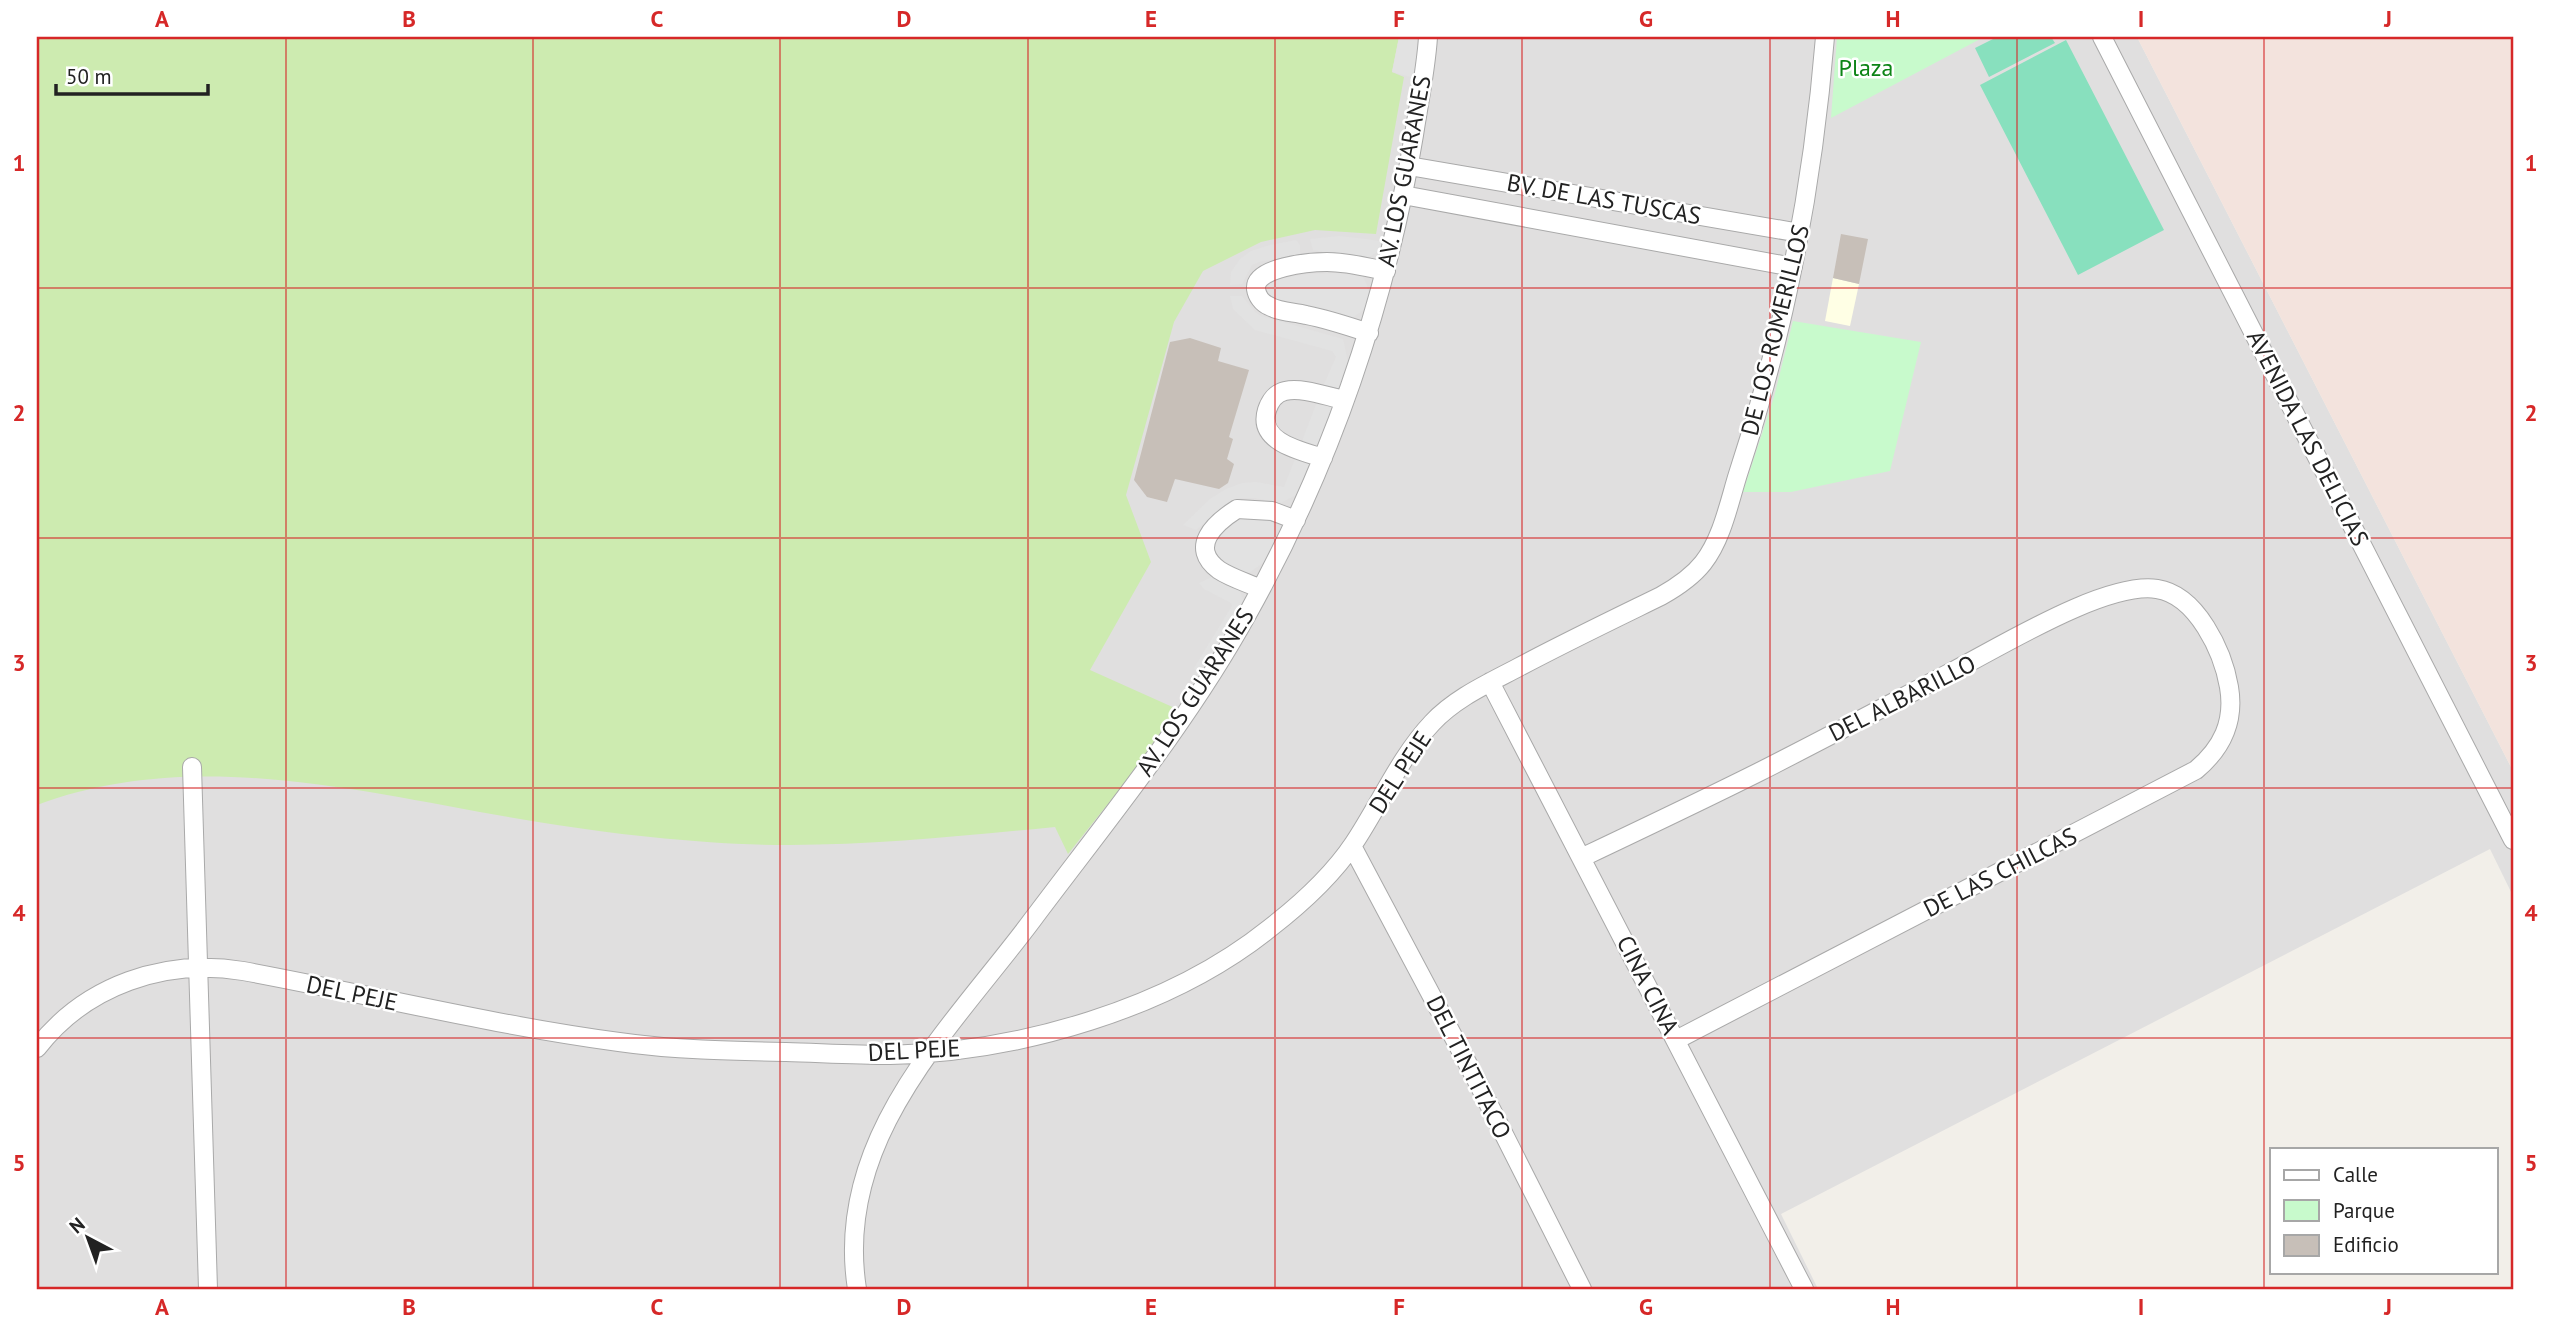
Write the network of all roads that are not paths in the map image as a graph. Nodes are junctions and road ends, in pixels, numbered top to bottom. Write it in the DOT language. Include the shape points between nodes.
graph roads {
  1 [pos="1428,37"];
  2 [pos="1825,37"];
  3 [pos="2102,37"];
  4 [pos="1409,166"];
  5 [pos="1403,195"];
  6 [pos="1800,233"];
  7 [pos="1793,267"];
  8 [pos="1386,271"];
  9 [pos="1369,333"];
  10 [pos="1345,400"];
  11 [pos="1323,458"];
  12 [pos="1296,520"];
  13 [pos="1261,589"];
  14 [pos="1661,596"];
  15 [pos="2213,640"];
  16 [pos="1490,682"];
  17 [pos="192,767"];
  18 [pos="2513,840"];
  19 [pos="1352,846"];
  20 [pos="1583,857"];
  21 [pos="197,967"];
  22 [pos="1676,1040"];
  23 [pos="37,1048"];
  24 [pos="928,1052"];
  25 [pos="208,1289"];
  26 [pos="857,1289"];
  27 [pos="1582,1289"];
  28 [pos="1804,1289"];
  1 -- 4 [label="street, AV. LOS GUARANES"];
  2 -- 6 [label="street, DE LOS ROMERILLOS" via="1818,120"];
  3 -- 18 [label="street, AVENIDA LAS DELICIAS"];
  4 -- 5 [label="street, AV. LOS GUARANES"];
  4 -- 6 [label="street, BV. DE LAS TUSCAS"];
  5 -- 7 [label="street, BV. DE LAS TUSCAS"];
  5 -- 8 [label="street, AV. LOS GUARANES"];
  6 -- 7 [label="street, DE LOS ROMERILLOS"];
  7 -- 14 [label="street, DE LOS ROMERILLOS" via="1744,456 1717,537 1693,574"];
  8 -- 9 [label="street, AV. LOS GUARANES"];
  8 -- 9 [label="street" via="1310,263 1271,271 1256,284 1256,293 1270,307"];
  9 -- 10 [label="street, AV. LOS GUARANES"];
  10 -- 11 [label="street, AV. LOS GUARANES"];
  10 -- 11 [label="street" via="1287,390 1270,402 1266,425 1272,435 1281,443"];
  11 -- 12 [label="street, AV. LOS GUARANES"];
  12 -- 13 [label="street, AV. LOS GUARANES"];
  12 -- 13 [label="street" via="1272,511 1237,509 1205,539 1212,563 1220,571"];
  13 -- 24 [label="street, AV. LOS GUARANES" via="1167,741"];
  14 -- 16 [label="street, DEL PEJE"];
  15 -- 20 [label="street, DEL ALBARILLO" via="2189,607 2159,589 2101,598"];
  15 -- 22 [label="street, DE LAS CHILCAS" via="2229,687 2230,718 2212,757 2196,770"];
  16 -- 19 [label="street, DEL PEJE" via="1430,724"];
  16 -- 20 [label="street, CINA CINA"];
  17 -- 21 [label="street"];
  19 -- 24 [label="street, DEL PEJE" via="1270,929 1180,984 1103,1017 1060,1029"];
  19 -- 27 [label="street, DEL TINTITACO"];
  20 -- 22 [label="street, CINA CINA"];
  21 -- 23 [label="street, DEL PEJE" via="155,973 91,997"];
  21 -- 24 [label="street, DEL PEJE" via="277,977 440,1012 622,1043 890,1055"];
  21 -- 25 [label="street"];
  22 -- 28 [label="street, CINA CINA"];
  24 -- 26 [label="street, AV. LOS GUARANES" via="909,1078 869,1164 855,1225"];
}
